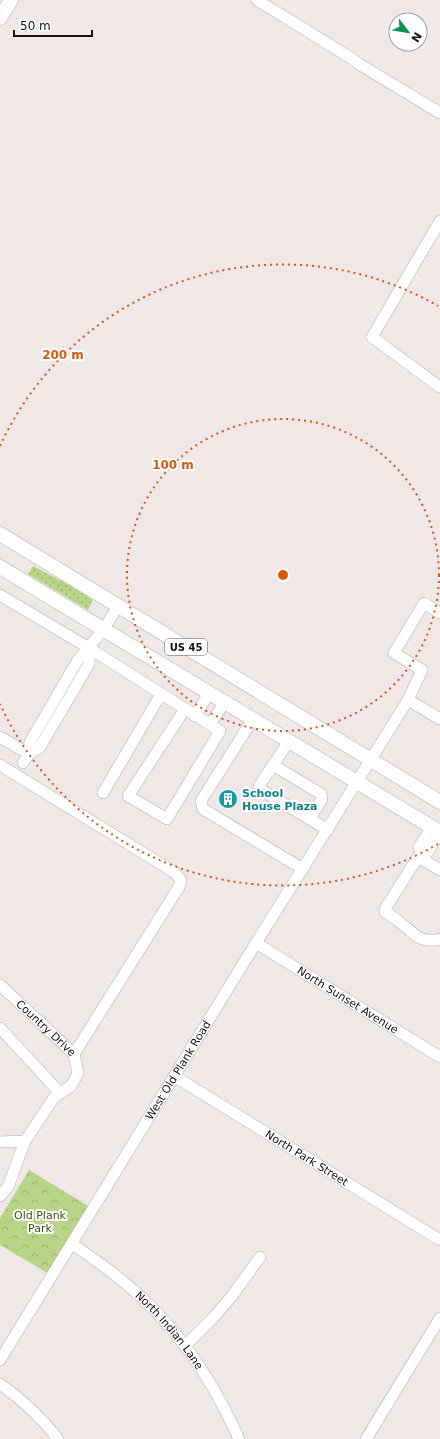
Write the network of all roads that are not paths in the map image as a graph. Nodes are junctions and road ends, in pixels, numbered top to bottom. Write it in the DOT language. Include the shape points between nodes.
graph roads {
  1 [pos="11,0"];
  2 [pos="257,0"];
  3 [pos="0,18"];
  4 [pos="440,113"];
  5 [pos="440,221"];
  6 [pos="440,387"];
  7 [pos="0,534"];
  8 [pos="0,567"];
  9 [pos="0,595"];
  10 [pos="118,606"];
  11 [pos="440,613"];
  12 [pos="104,629"];
  13 [pos="89,648"];
  14 [pos="209,693"];
  15 [pos="161,694"];
  16 [pos="408,700"];
  17 [pos="225,702"];
  18 [pos="184,709"];
  19 [pos="195,716"];
  20 [pos="253,719"];
  21 [pos="440,719"];
  22 [pos="210,724"];
  23 [pos="0,737"];
  24 [pos="289,741"];
  25 [pos="371,760"];
  26 [pos="0,765"];
  27 [pos="273,765"];
  28 [pos="22,766"];
  29 [pos="358,782"];
  30 [pos="103,793"];
  31 [pos="440,802"];
  32 [pos="310,819"];
  33 [pos="328,830"];
  34 [pos="436,831"];
  35 [pos="420,854"];
  36 [pos="303,869"];
  37 [pos="440,870"];
  38 [pos="440,939"];
  39 [pos="256,943"];
  40 [pos="0,985"];
  41 [pos="0,1028"];
  42 [pos="74,1054"];
  43 [pos="440,1057"];
  44 [pos="174,1076"];
  45 [pos="60,1092"];
  46 [pos="25,1141"];
  47 [pos="0,1142"];
  48 [pos="0,1196"];
  49 [pos="440,1240"];
  50 [pos="72,1244"];
  51 [pos="260,1257"];
  52 [pos="440,1318"];
  53 [pos="185,1346"];
  54 [pos="0,1360"];
  55 [pos="0,1384"];
  56 [pos="58,1439"];
  57 [pos="239,1439"];
  58 [pos="366,1439"];
  1 -- 3 [label="main road"];
  2 -- 4 [label="street"];
  5 -- 6 [label="street" via="372,337"];
  7 -- 10 [label="main road, US 45"];
  8 -- 12 [label="main road, US 45"];
  9 -- 13 [label="street"];
  10 -- 12 [label="street"];
  10 -- 25 [label="main road, US 45"];
  11 -- 16 [label="street, West Old Plank Road" via="424,603 394,653 422,670"];
  12 -- 13 [label="street"];
  12 -- 14 [label="main road, US 45"];
  13 -- 15 [label="street"];
  13 -- 28 [label="street" via="89,664 30,742"];
  14 -- 17 [label="main road, US 45"];
  14 -- 19 [label="street"];
  15 -- 18 [label="street"];
  15 -- 30 [label="street"];
  16 -- 21 [label="street"];
  16 -- 25 [label="street, West Old Plank Road"];
  17 -- 20 [label="main road, US 45"];
  17 -- 22 [label="street"];
  18 -- 19 [label="street"];
  18 -- 22 [label="street" via="128,796 167,819 220,731"];
  19 -- 22 [label="street"];
  20 -- 24 [label="main road, US 45"];
  20 -- 36 [label="street" via="201,801 203,809"];
  23 -- 28 [label="street"];
  24 -- 27 [label="street"];
  24 -- 29 [label="main road, US 45"];
  25 -- 29 [label="street, West Old Plank Road"];
  25 -- 31 [label="main road, US 45"];
  26 -- 28 [label="street"];
  27 -- 32 [label="street" via="321,794 322,799"];
  27 -- 32 [label="street" via="259,786 260,789"];
  28 -- 42 [label="street" via="174,872 180,880 179,887"];
  29 -- 33 [label="street, West Old Plank Road"];
  29 -- 34 [label="main road, US 45"];
  32 -- 33 [label="street"];
  33 -- 36 [label="street, West Old Plank Road"];
  34 -- 35 [label="street" via="428,833 419,847"];
  35 -- 37 [label="street"];
  35 -- 38 [label="street" via="385,912 425,941"];
  36 -- 39 [label="street, West Old Plank Road"];
  39 -- 43 [label="street, North Sunset Avenue"];
  39 -- 44 [label="street, West Old Plank Road"];
  40 -- 42 [label="street, Country Drive"];
  41 -- 45 [label="street"];
  42 -- 45 [label="street, Country Drive" via="78,1073 71,1086"];
  44 -- 49 [label="street, North Park Street"];
  44 -- 50 [label="street, West Old Plank Road"];
  45 -- 46 [label="street, Country Drive"];
  46 -- 47 [label="street"];
  46 -- 48 [label="street, Country Drive" via="8,1187"];
  50 -- 53 [label="street, North Indian Lane" via="99,1262 142,1298 168,1324"];
  50 -- 54 [label="street, West Old Plank Road"];
  51 -- 53 [label="street" via="232,1296"];
  52 -- 58 [label="street"];
  53 -- 57 [label="street, North Indian Lane" via="215,1393"];
  55 -- 56 [label="street" via="34,1413"];
}
